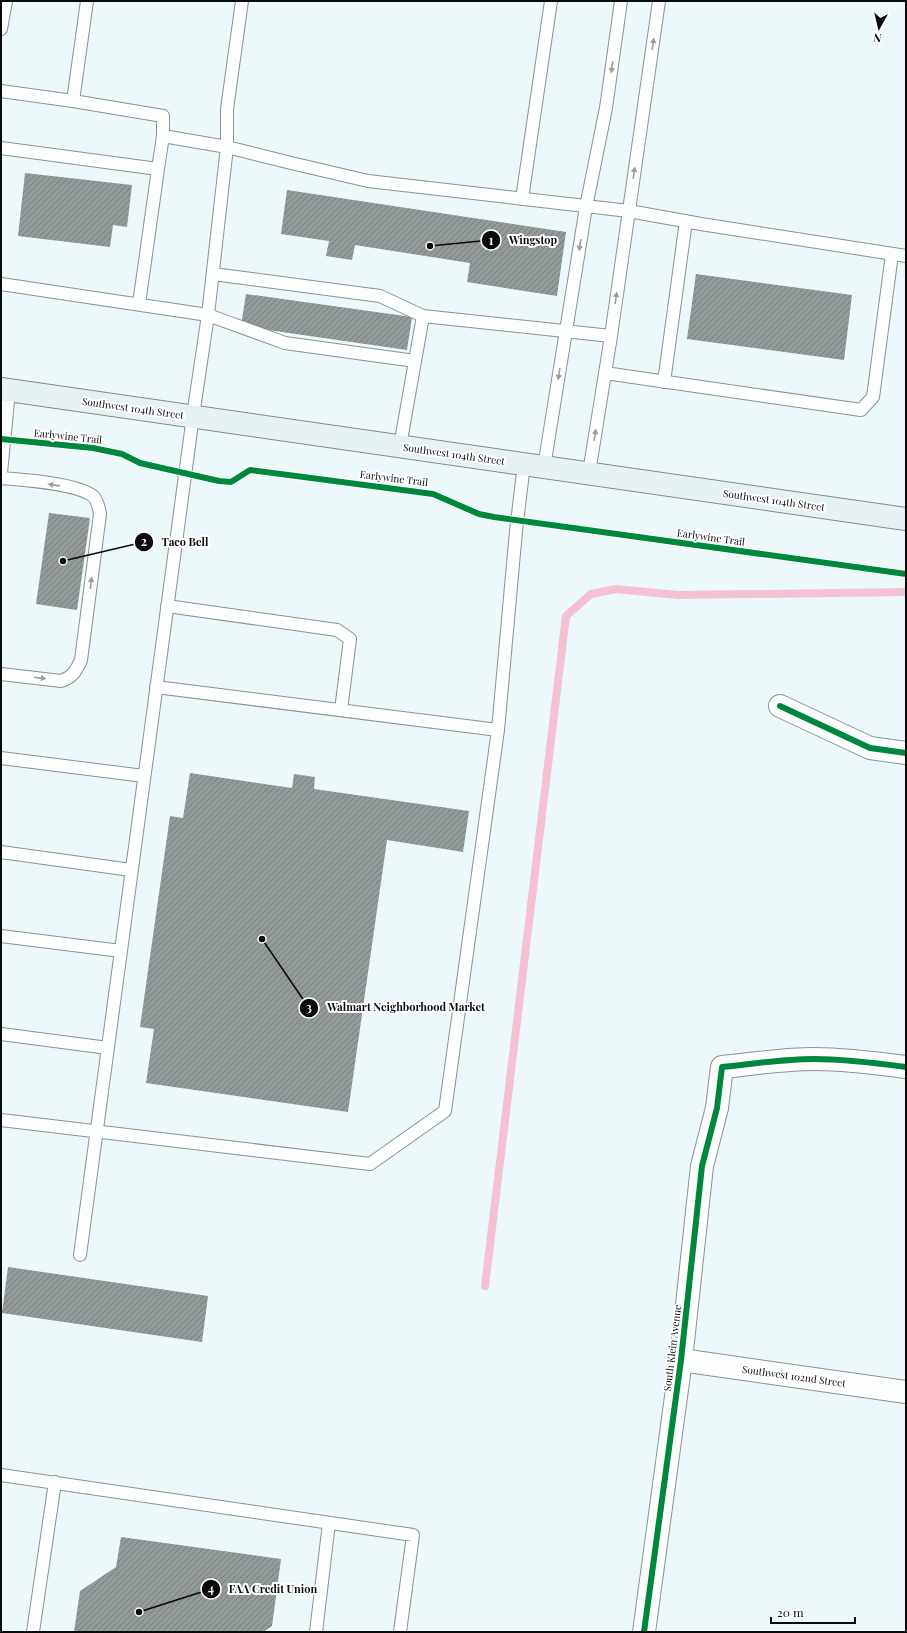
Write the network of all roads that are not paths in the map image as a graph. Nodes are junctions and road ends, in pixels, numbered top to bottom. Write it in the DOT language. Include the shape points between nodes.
graph roads {
  1 [pos="6,1"];
  2 [pos="87,1"];
  3 [pos="242,1"];
  4 [pos="551,1"];
  5 [pos="622,1"];
  6 [pos="659,1"];
  7 [pos="1,29"];
  8 [pos="1,91"];
  9 [pos="73,101"];
  10 [pos="163,136"];
  11 [pos="227,147"];
  12 [pos="1,148"];
  13 [pos="158,169"];
  14 [pos="522,199"];
  15 [pos="586,207"];
  16 [pos="629,212"];
  17 [pos="686,221"];
  18 [pos="892,254"];
  19 [pos="906,256"];
  20 [pos="213,274"];
  21 [pos="1,284"];
  22 [pos="139,304"];
  23 [pos="208,315"];
  24 [pos="423,316"];
  25 [pos="566,332"];
  26 [pos="611,336"];
  27 [pos="415,361"];
  28 [pos="605,373"];
  29 [pos="664,382"];
  30 [pos="5,390"];
  31 [pos="193,416"];
  32 [pos="400,446"];
  33 [pos="534,465"];
  34 [pos="1,473"];
  35 [pos="589,473"];
  36 [pos="1,478"];
  37 [pos="906,519"];
  38 [pos="167,606"];
  39 [pos="1,674"];
  40 [pos="156,687"];
  41 [pos="780,706"];
  42 [pos="340,710"];
  43 [pos="498,730"];
  44 [pos="906,753"];
  45 [pos="1,758"];
  46 [pos="144,776"];
  47 [pos="1,852"];
  48 [pos="132,870"];
  49 [pos="1,936"];
  50 [pos="121,951"];
  51 [pos="1,1034"];
  52 [pos="108,1048"];
  53 [pos="906,1067"];
  54 [pos="1,1120"];
  55 [pos="96,1132"];
  56 [pos="80,1255"];
  57 [pos="681,1360"];
  58 [pos="906,1392"];
  59 [pos="1,1476"];
  60 [pos="55,1482"];
  61 [pos="329,1523"];
  62 [pos="33,1632"];
  63 [pos="316,1632"];
  64 [pos="400,1632"];
  65 [pos="644,1632"];
  1 -- 7 [label="lane"];
  2 -- 9 [label="lane"];
  3 -- 11 [label="lane" via="227,109"];
  4 -- 14 [label="lane"];
  5 -- 15 [label="lane, one-way" via="606,108"];
  16 -- 6 [label="lane, one-way"];
  8 -- 9 [label="lane"];
  9 -- 10 [label="lane" via="164,116"];
  10 -- 11 [label="lane"];
  10 -- 13 [label="lane"];
  11 -- 14 [label="lane" via="368,180"];
  11 -- 20 [label="lane"];
  12 -- 13 [label="lane"];
  13 -- 22 [label="lane"];
  14 -- 15 [label="lane"];
  15 -- 16 [label="lane"];
  15 -- 25 [label="lane, one-way"];
  16 -- 17 [label="lane"];
  26 -- 16 [label="lane, one-way"];
  17 -- 18 [label="lane"];
  17 -- 29 [label="lane"];
  18 -- 19 [label="lane"];
  18 -- 29 [label="lane" via="873,397 861,410"];
  20 -- 23 [label="lane"];
  20 -- 24 [label="lane" via="380,296"];
  21 -- 22 [label="lane"];
  22 -- 23 [label="lane"];
  23 -- 27 [label="lane" via="285,343"];
  23 -- 31 [label="lane"];
  24 -- 25 [label="lane"];
  24 -- 27 [label="lane"];
  25 -- 26 [label="lane"];
  25 -- 33 [label="lane, one-way"];
  26 -- 28 [label="lane"];
  27 -- 32 [label="lane"];
  28 -- 29 [label="lane"];
  35 -- 28 [label="lane, one-way"];
  30 -- 31 [label="main road, Southwest 104th Street"];
  30 -- 34 [label="lane"];
  31 -- 32 [label="main road, Southwest 104th Street"];
  31 -- 38 [label="lane"];
  32 -- 33 [label="main road, Southwest 104th Street"];
  33 -- 35 [label="main road, Southwest 104th Street"];
  33 -- 43 [label="lane" via="516,531"];
  35 -- 37 [label="main road, Southwest 104th Street"];
  39 -- 36 [label="lane, one-way" via="61,681 76,671 81,660 100,514 93,497 73,487"];
  38 -- 40 [label="lane"];
  38 -- 42 [label="lane" via="337,630 350,639"];
  40 -- 42 [label="lane"];
  40 -- 46 [label="lane"];
  41 -- 44 [label="street" via="870,748"];
  42 -- 43 [label="lane"];
  43 -- 55 [label="lane" via="445,1111 370,1164"];
  45 -- 46 [label="lane"];
  46 -- 48 [label="lane"];
  47 -- 48 [label="lane"];
  48 -- 50 [label="lane"];
  49 -- 50 [label="lane"];
  50 -- 52 [label="lane"];
  51 -- 52 [label="lane"];
  52 -- 55 [label="lane"];
  53 -- 57 [label="street, South Klein Avenue" via="814,1059 722,1067 717,1108 702,1166"];
  54 -- 55 [label="lane"];
  55 -- 56 [label="lane"];
  57 -- 58 [label="street, Southwest 102nd Street"];
  57 -- 65 [label="street, South Klein Avenue"];
  59 -- 60 [label="lane"];
  60 -- 61 [label="lane"];
  60 -- 62 [label="lane"];
  61 -- 63 [label="lane"];
  61 -- 64 [label="lane" via="413,1535"];
}
